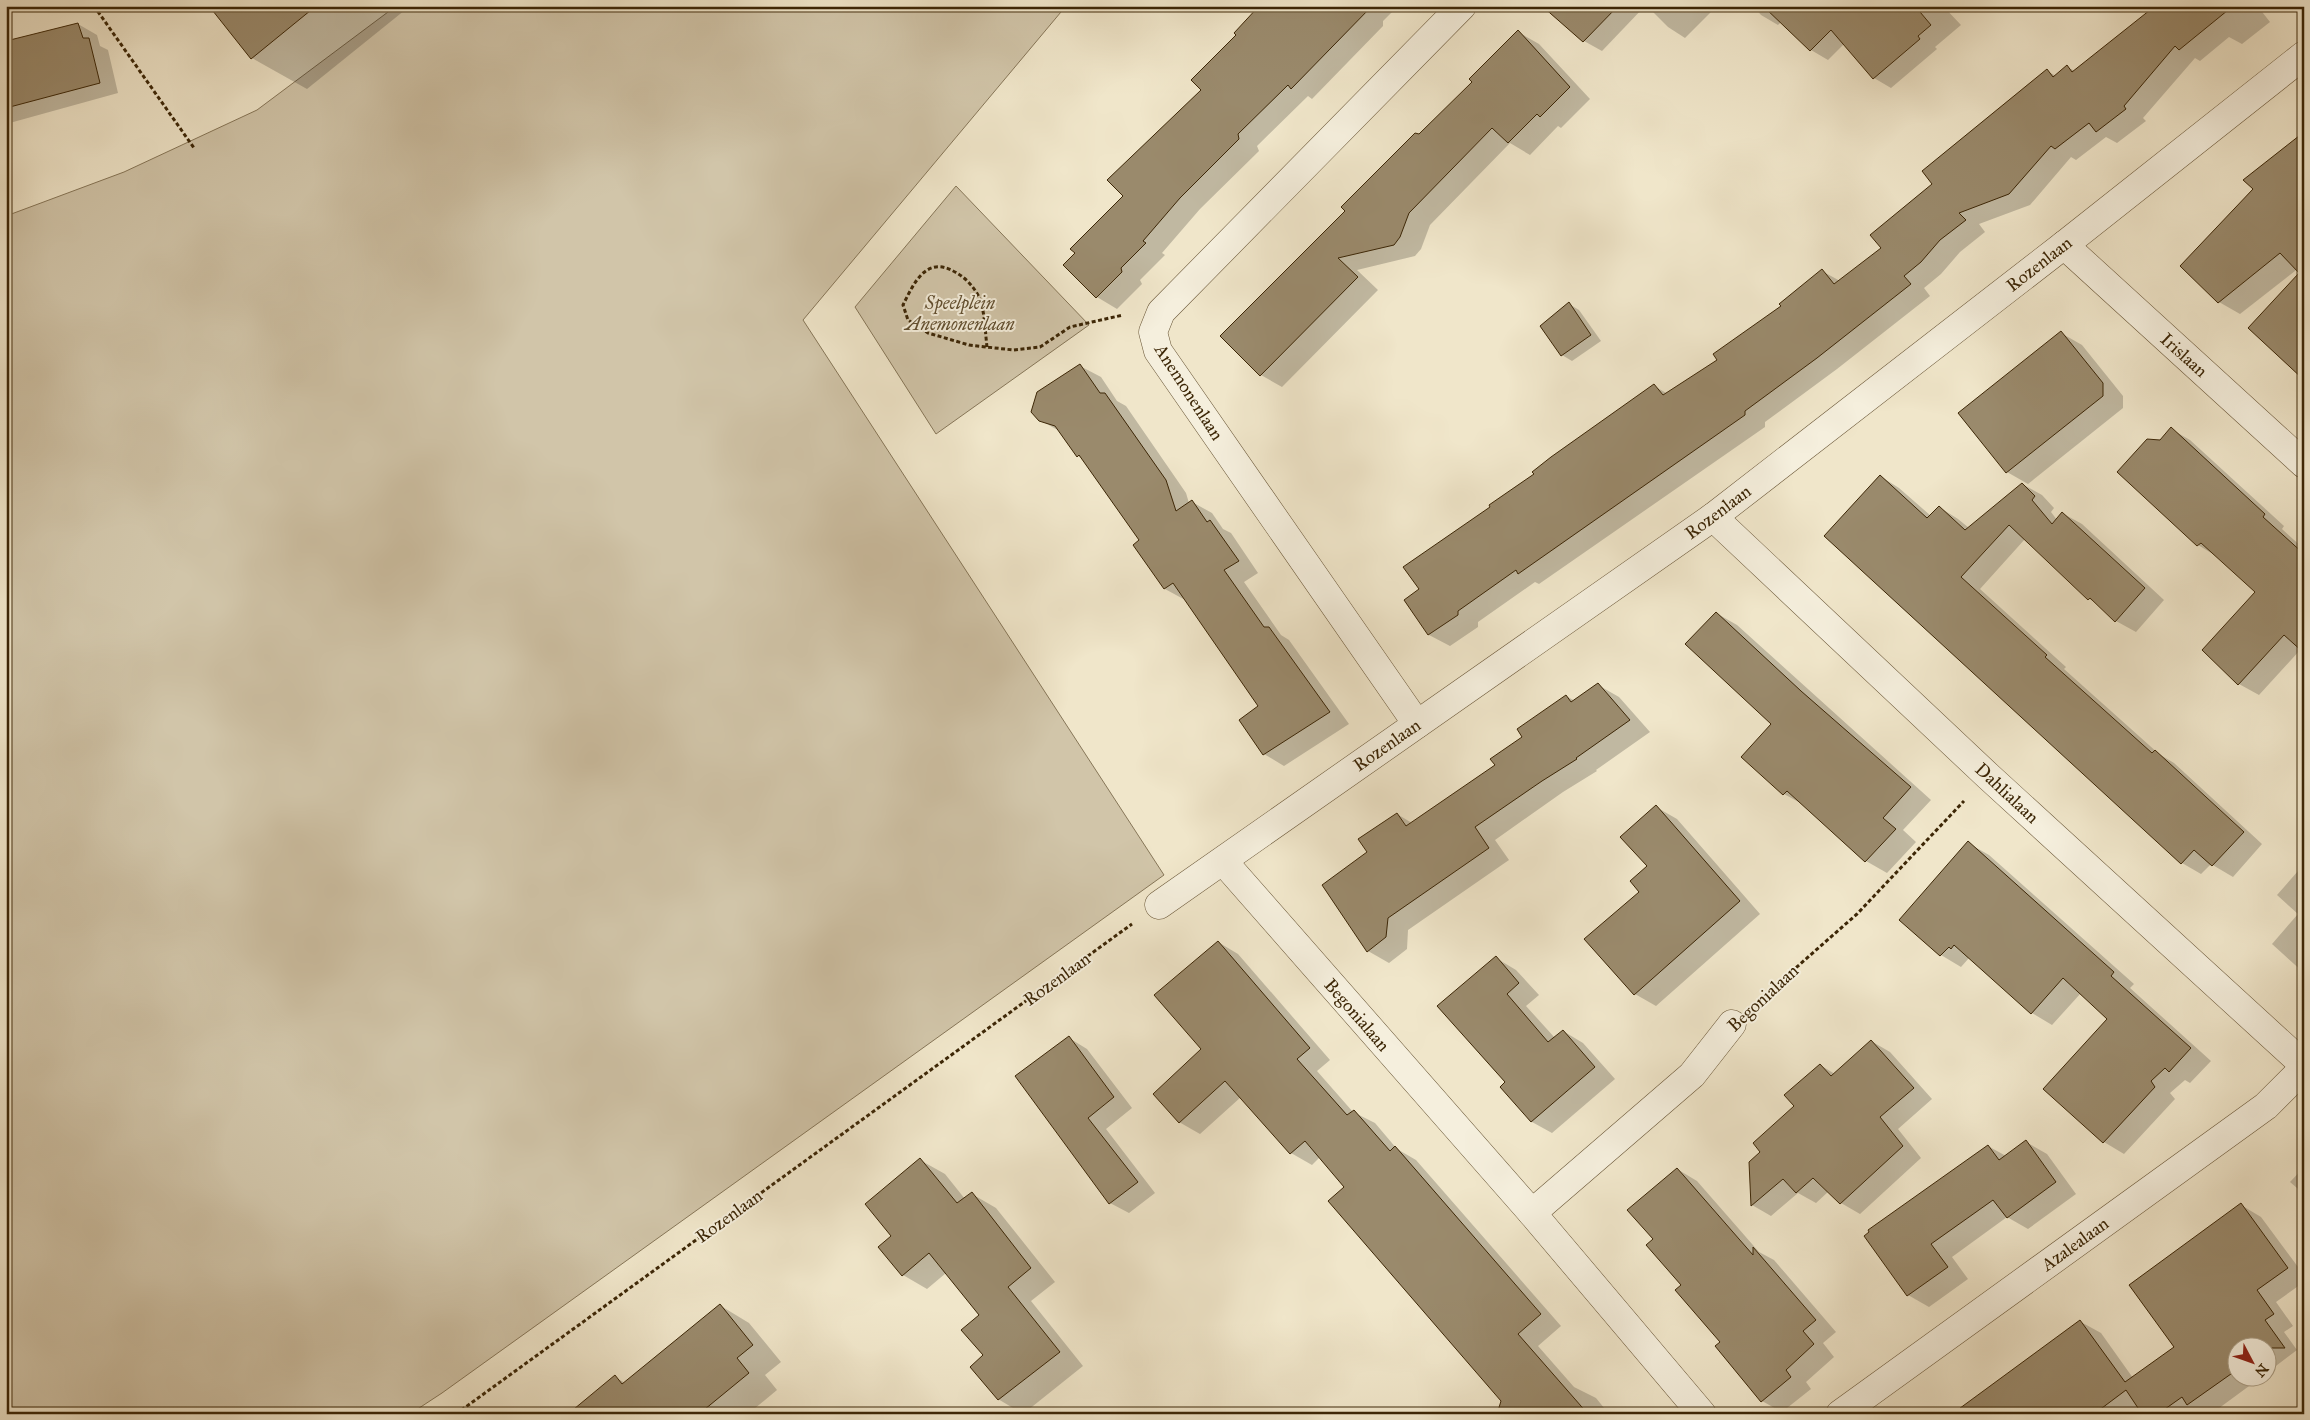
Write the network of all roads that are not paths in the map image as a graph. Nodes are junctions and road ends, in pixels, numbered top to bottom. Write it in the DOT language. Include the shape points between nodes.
graph roads {
  1 [pos="1462,6"];
  2 [pos="2304,55"];
  3 [pos="2064,245"];
  4 [pos="2304,464"];
  5 [pos="1713,517"];
  6 [pos="1416,724"];
  7 [pos="1223,861"];
  8 [pos="1159,905"];
  9 [pos="1732,1024"];
  10 [pos="2304,1066"];
  11 [pos="1532,1213"];
  12 [pos="1702,1414"];
  13 [pos="1840,1414"];
  1 -- 6 [label="street, Anemonenlaan" via="1160,312 1153,332 1158,350"];
  2 -- 3 [label="street, Rozenlaan"];
  3 -- 4 [label="street, Irislaan"];
  3 -- 5 [label="street, Rozenlaan"];
  5 -- 6 [label="street, Rozenlaan"];
  5 -- 10 [label="street, Dahlialaan" via="1988,776"];
  6 -- 7 [label="street, Rozenlaan"];
  7 -- 8 [label="street, Rozenlaan"];
  7 -- 11 [label="street, Begonialaan"];
  9 -- 11 [label="street, Begonialaan" via="1692,1075"];
  10 -- 13 [label="street, Azalealaan" via="2266,1106"];
  11 -- 12 [label="street, Begonialaan"];
}
